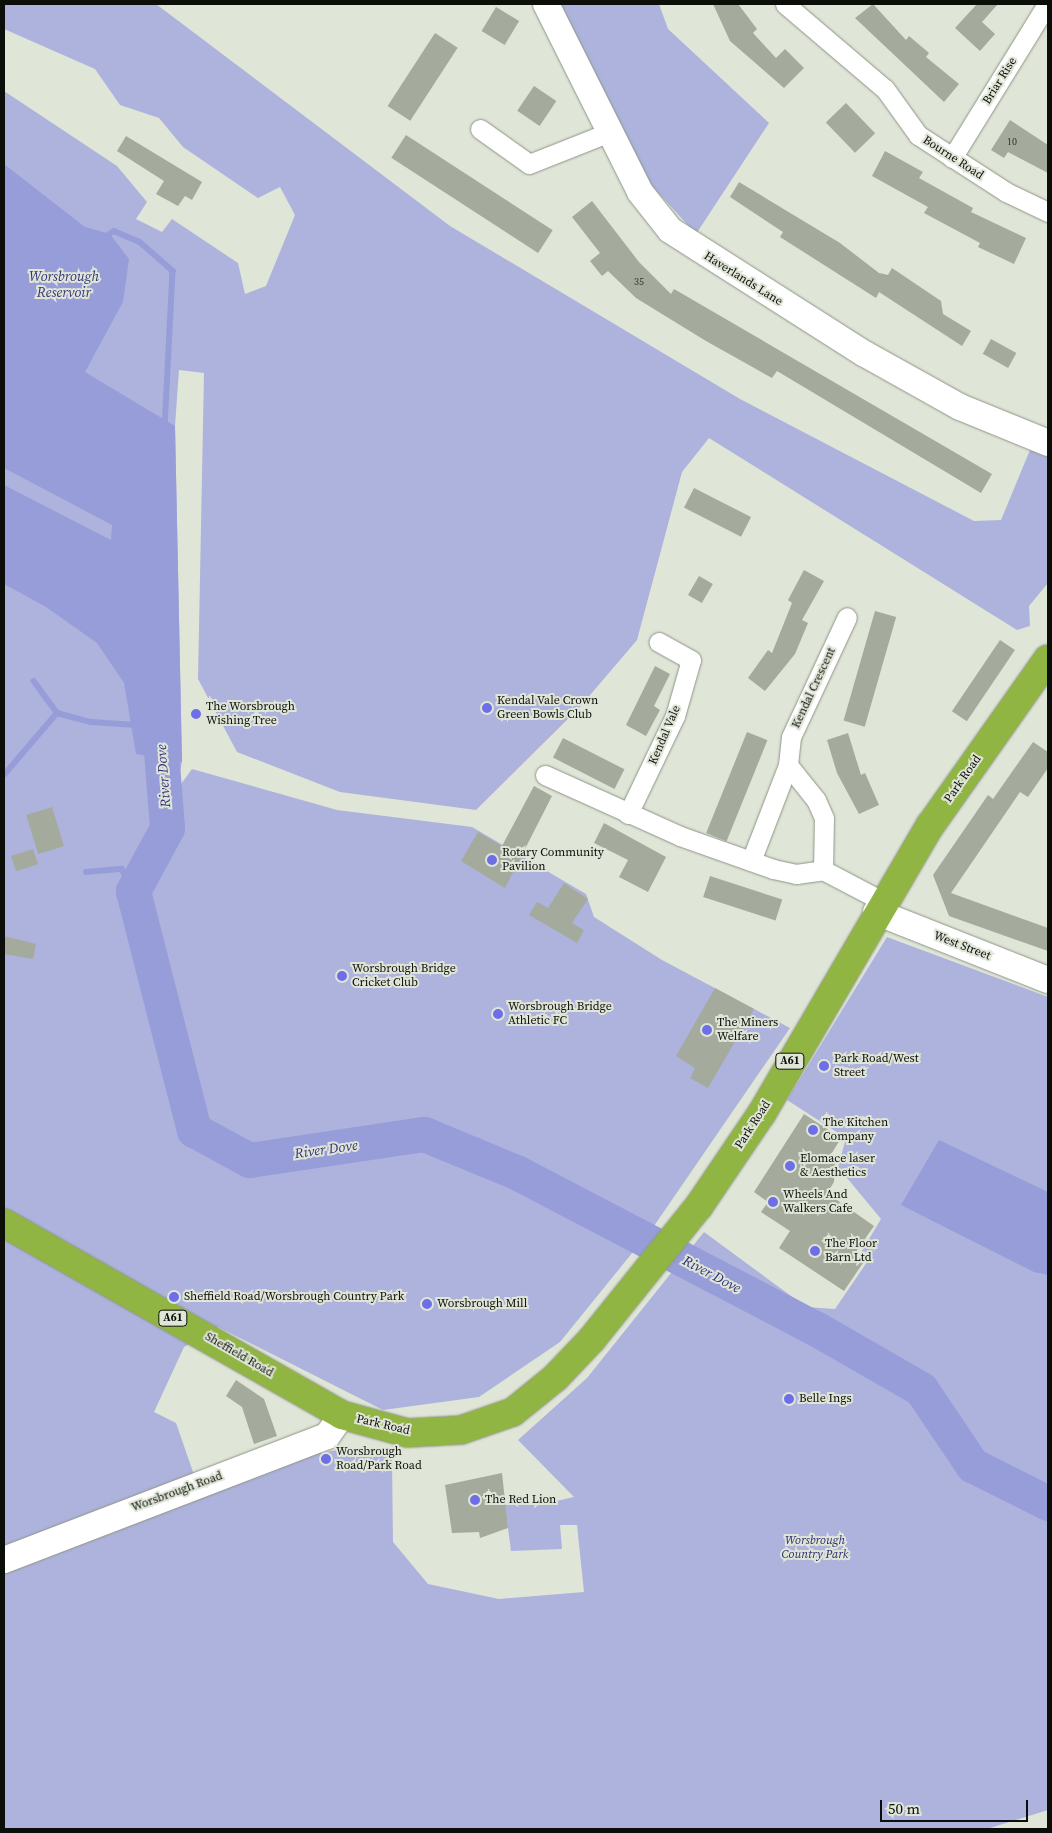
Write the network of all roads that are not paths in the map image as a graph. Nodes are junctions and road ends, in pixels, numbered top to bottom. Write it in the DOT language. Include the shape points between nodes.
graph roads {
  1 [pos="546,4"];
  2 [pos="785,4"];
  3 [pos="1048,4"];
  4 [pos="480,129"];
  5 [pos="610,132"];
  6 [pos="952,158"];
  7 [pos="1048,212"];
  8 [pos="1048,443"];
  9 [pos="847,618"];
  10 [pos="659,642"];
  11 [pos="1048,659"];
  12 [pos="788,765"];
  13 [pos="546,775"];
  14 [pos="628,814"];
  15 [pos="751,861"];
  16 [pos="823,870"];
  17 [pos="879,907"];
  18 [pos="1048,980"];
  19 [pos="4,1224"];
  20 [pos="342,1415"];
  21 [pos="4,1560"];
  1 -- 5 [label="street, Haverlands Lane"];
  2 -- 6 [label="street, Bourne Road" via="885,89 918,135"];
  3 -- 6 [label="street, Briar Rise"];
  4 -- 5 [label="street" via="529,164"];
  5 -- 8 [label="street, Haverlands Lane" via="640,192 670,230 865,354 960,407"];
  6 -- 7 [label="street, Bourne Road"];
  9 -- 12 [label="street, Kendal Crescent" via="791,737"];
  10 -- 14 [label="street, Kendal Vale" via="691,660 675,716"];
  11 -- 17 [label="highway, Park Road / A61"];
  12 -- 15 [label="street, Kendal Crescent"];
  12 -- 16 [label="street" via="816,800 824,818"];
  13 -- 14 [label="street"];
  14 -- 15 [label="street"];
  15 -- 16 [label="street" via="796,874"];
  16 -- 17 [label="street"];
  17 -- 18 [label="street, West Street"];
  17 -- 20 [label="highway, Park Road / A61" via="762,1113 699,1206 556,1377 513,1412 461,1430 408,1433"];
  19 -- 20 [label="highway, Sheffield Road / A61"];
  20 -- 21 [label="street, Worsbrough Road" via="327,1436"];
}
